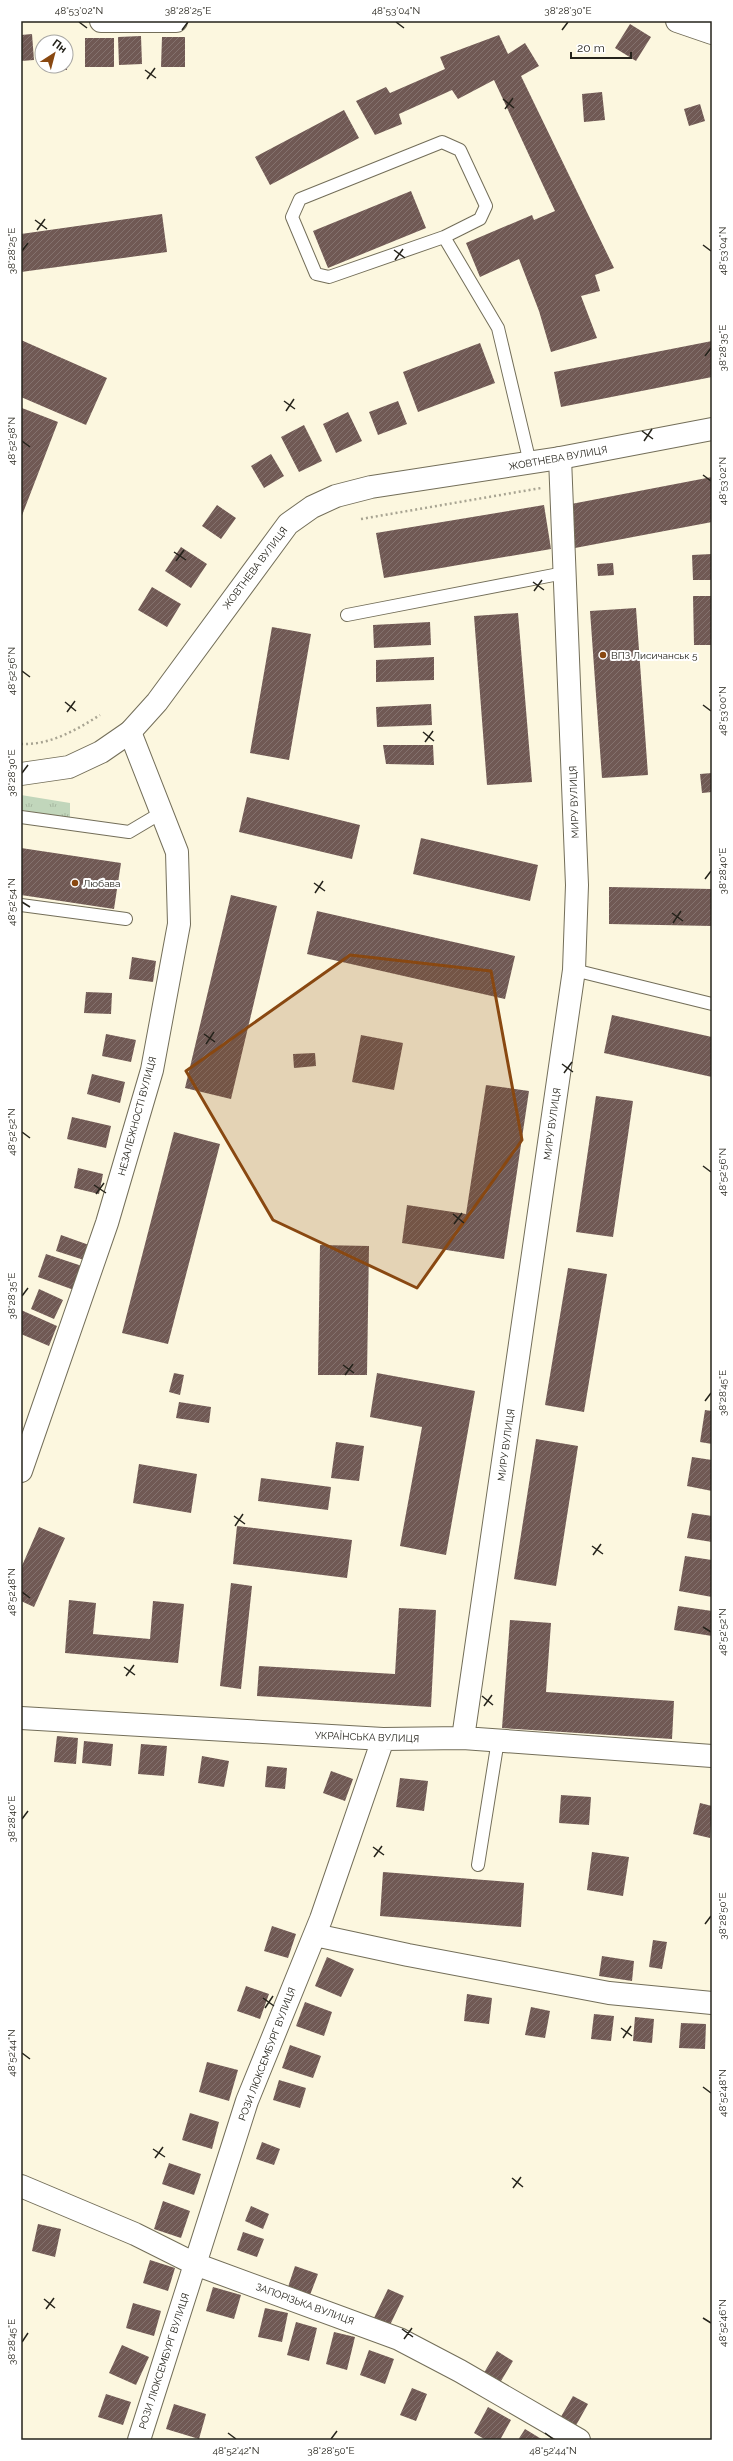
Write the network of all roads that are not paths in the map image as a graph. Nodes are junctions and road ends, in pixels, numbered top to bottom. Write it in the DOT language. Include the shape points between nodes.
graph roads {
  1 [pos="101,21"];
  2 [pos="176,21"];
  3 [pos="677,21"];
  4 [pos="712,33"];
  5 [pos="444,238"];
  6 [pos="712,429"];
  7 [pos="560,458"];
  8 [pos="530,463"];
  9 [pos="564,573"];
  10 [pos="347,616"];
  11 [pos="130,732"];
  12 [pos="21,774"];
  13 [pos="161,812"];
  14 [pos="21,817"];
  15 [pos="21,905"];
  16 [pos="126,919"];
  17 [pos="574,970"];
  18 [pos="712,1004"];
  19 [pos="21,1471"];
  20 [pos="21,1718"];
  21 [pos="463,1738"];
  22 [pos="383,1740"];
  23 [pos="498,1740"];
  24 [pos="712,1756"];
  25 [pos="478,1865"];
  26 [pos="315,1935"];
  27 [pos="712,2003"];
  28 [pos="21,2186"];
  29 [pos="195,2264"];
  30 [pos="139,2440"];
  31 [pos="579,2440"];
  1 -- 2 [label="street"];
  3 -- 4 [label="street"];
  5 -- 5 [label="lane" via="480,219 486,206 460,150 442,142 300,199 292,217 316,274 329,277"];
  5 -- 8 [label="lane" via="498,328"];
  6 -- 7 [label="street, ЖОВТНЕВА ВУЛИЦЯ"];
  7 -- 8 [label="street, ЖОВТНЕВА ВУЛИЦЯ"];
  7 -- 9 [label="street, МИРУ ВУЛИЦЯ"];
  8 -- 11 [label="street, ЖОВТНЕВА ВУЛИЦЯ" via="371,487 336,496 312,507 288,524 157,702"];
  9 -- 10 [label="lane"];
  9 -- 17 [label="street, МИРУ ВУЛИЦЯ" via="577,885"];
  11 -- 12 [label="street, ЖОВТНЕВА ВУЛИЦЯ" via="101,752 69,767"];
  11 -- 13 [label="street, НЕЗАЛЕЖНОСТІ ВУЛИЦЯ"];
  13 -- 14 [label="lane" via="129,832"];
  13 -- 19 [label="street, НЕЗАЛЕЖНОСТІ ВУЛИЦЯ" via="177,852 179,924 152,1070 107,1223"];
  15 -- 16 [label="lane"];
  17 -- 18 [label="lane"];
  17 -- 21 [label="street, МИРУ ВУЛИЦЯ"];
  20 -- 22 [label="street, УКРАЇНСЬКА ВУЛИЦЯ"];
  21 -- 22 [label="street, УКРАЇНСЬКА ВУЛИЦЯ"];
  21 -- 23 [label="street, УКРАЇНСЬКА ВУЛИЦЯ"];
  22 -- 26 [label="street, РОЗИ ЛЮКСЕМБУРГ ВУЛИЦЯ"];
  23 -- 24 [label="street, УКРАЇНСЬКА ВУЛИЦЯ"];
  23 -- 25 [label="lane"];
  26 -- 27 [label="street" via="609,1993"];
  26 -- 29 [label="street, РОЗИ ЛЮКСЕМБУРГ ВУЛИЦЯ" via="247,2101"];
  28 -- 29 [label="street, ЗАПОРІЗЬКА ВУЛИЦЯ" via="135,2234"];
  29 -- 30 [label="street, РОЗИ ЛЮКСЕМБУРГ ВУЛИЦЯ"];
  29 -- 31 [label="street, ЗАПОРІЗЬКА ВУЛИЦЯ" via="399,2339"];
}
